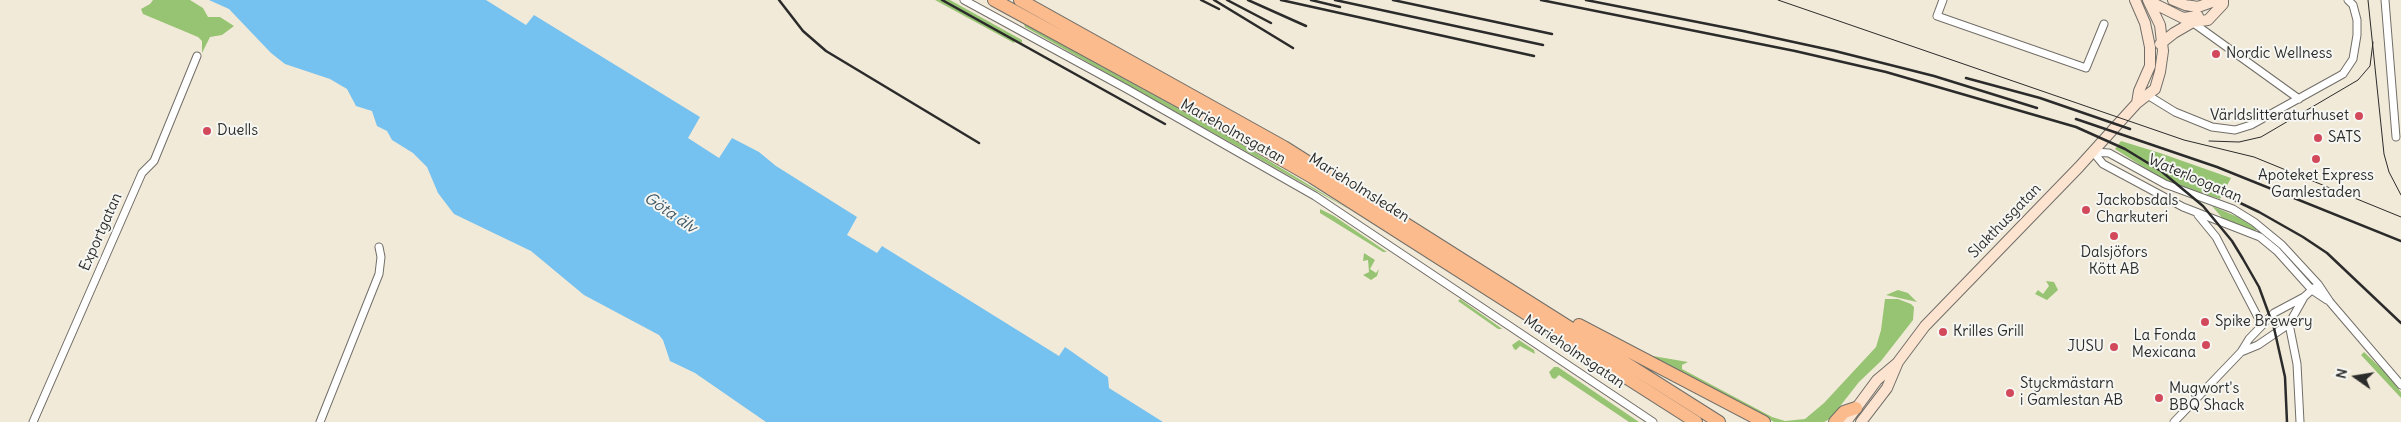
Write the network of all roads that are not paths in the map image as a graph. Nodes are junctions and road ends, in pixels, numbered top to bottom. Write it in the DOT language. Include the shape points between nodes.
graph roads {
  1 [pos="964,0"];
  2 [pos="994,0"];
  3 [pos="1020,0"];
  4 [pos="1943,0"];
  5 [pos="2135,0"];
  6 [pos="2148,0"];
  7 [pos="2173,0"];
  8 [pos="2220,0"];
  9 [pos="2348,0"];
  10 [pos="2385,0"];
  11 [pos="2188,20"];
  12 [pos="2104,24"];
  13 [pos="2163,42"];
  14 [pos="197,56"];
  15 [pos="2150,61"];
  16 [pos="2149,96"];
  17 [pos="2299,99"];
  18 [pos="2137,103"];
  19 [pos="2396,137"];
  20 [pos="2092,152"];
  21 [pos="2196,213"];
  22 [pos="379,248"];
  23 [pos="2318,284"];
  24 [pos="2312,290"];
  25 [pos="2304,297"];
  26 [pos="2330,302"];
  27 [pos="1560,319"];
  28 [pos="2289,324"];
  29 [pos="2262,325"];
  30 [pos="2240,352"];
  31 [pos="1898,362"];
  32 [pos="2401,385"];
  33 [pos="1856,408"];
  34 [pos="33,422"];
  35 [pos="320,422"];
  36 [pos="1653,422"];
  37 [pos="1696,422"];
  38 [pos="1719,422"];
  39 [pos="1764,422"];
  40 [pos="1835,422"];
  41 [pos="1846,422"];
  42 [pos="1861,422"];
  43 [pos="2174,422"];
  44 [pos="2300,422"];
  1 -- 36 [label="street, Marieholmsgatan" via="1308,191"];
  2 -- 37 [label="highway, Marieholmsleden" via="1312,177"];
  3 -- 27 [label="highway, Marieholmsleden" via="1284,147"];
  4 -- 12 [label="street" via="1937,16 2086,68"];
  5 -- 15 [label="main road, Slakthusgatan" via="2145,23"];
  6 -- 11 [label="main road"];
  6 -- 13 [label="main road" via="2160,24"];
  7 -- 8 [label="main road" via="2198,7"];
  8 -- 11 [label="main road" via="2223,4 2208,20"];
  9 -- 17 [label="street" via="2353,5 2357,20 2353,59 2343,74"];
  10 -- 19 [label="street"];
  11 -- 13 [label="main road"];
  11 -- 17 [label="street"];
  13 -- 15 [label="main road"];
  13 -- 16 [label="main road" via="2160,72 2155,89"];
  14 -- 34 [label="street, Exportgatan" via="154,161 142,173"];
  15 -- 18 [label="main road, Slakthusgatan"];
  16 -- 17 [label="street" via="2175,112 2212,127 2235,130"];
  16 -- 18 [label="main road, Slakthusgatan"];
  18 -- 20 [label="main road, Slakthusgatan"];
  20 -- 21 [label="street, Waterloogatan" via="2103,164"];
  20 -- 23 [label="street, Waterloogatan" via="2109,153 2165,184 2233,210 2274,237"];
  20 -- 31 [label="main road, Slakthusgatan" via="1945,304"];
  21 -- 24 [label="street, Waterloogatan" via="2266,241"];
  21 -- 29 [label="street" via="2216,236"];
  22 -- 35 [label="street" via="379,274"];
  23 -- 24 [label="street"];
  23 -- 26 [label="street, Waterloogatan"];
  24 -- 25 [label="street"];
  24 -- 26 [label="street, Waterloogatan"];
  25 -- 28 [label="street"];
  25 -- 29 [label="street" via="2274,312"];
  26 -- 32 [label="street, Waterloogatan"];
  27 -- 38 [label="highway, Marieholmsleden"];
  27 -- 39 [label="highway" via="1593,331"];
  28 -- 30 [label="street" via="2258,345"];
  28 -- 44 [label="street" via="2297,364"];
  29 -- 30 [label="street"];
  30 -- 43 [label="street"];
  31 -- 33 [label="main road, Slakthusgatan" via="1877,380"];
  31 -- 42 [label="main road, Slakthusgatan" via="1887,388"];
  33 -- 40 [label="highway" via="1844,412"];
  33 -- 41 [label="main road, Slakthusgatan"];
}
